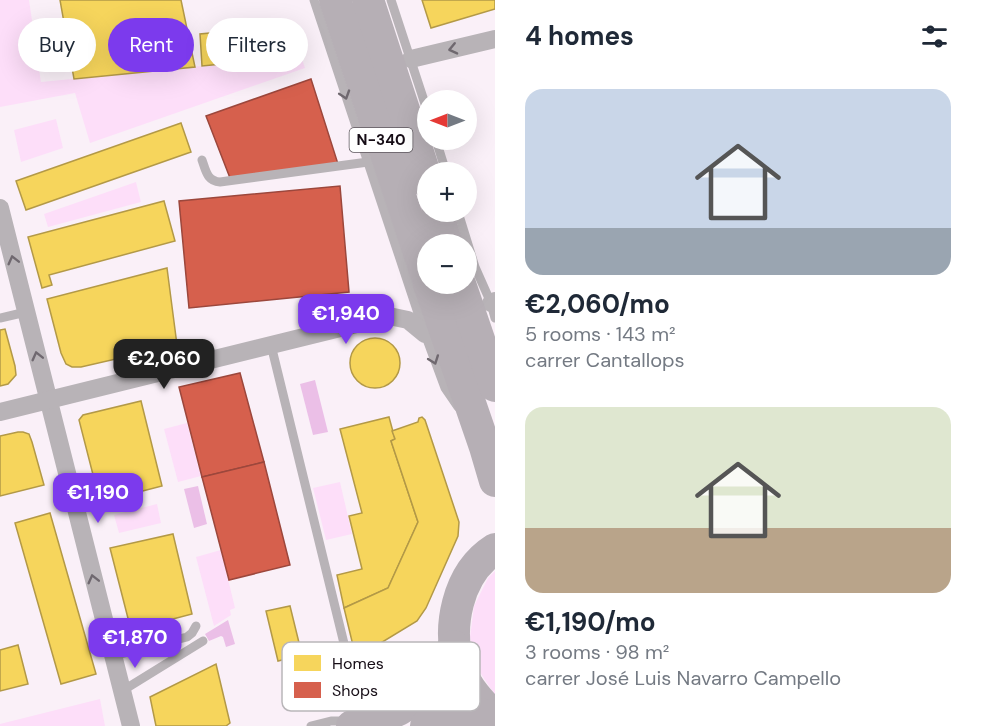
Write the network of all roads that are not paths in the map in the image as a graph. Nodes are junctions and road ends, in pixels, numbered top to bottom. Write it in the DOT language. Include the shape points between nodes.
graph roads {
  1 [pos="314,0"];
  2 [pos="335,0"];
  3 [pos="368,0"];
  4 [pos="391,0"];
  5 [pos="495,39"];
  6 [pos="411,59"];
  7 [pos="421,90"];
  8 [pos="201,160"];
  9 [pos="368,162"];
  10 [pos="421,162"];
  11 [pos="0,208"];
  12 [pos="461,222"];
  13 [pos="417,249"];
  14 [pos="432,294"];
  15 [pos="463,294"];
  16 [pos="494,307"];
  17 [pos="26,312"];
  18 [pos="0,318"];
  19 [pos="425,334"];
  20 [pos="271,345"];
  21 [pos="495,386"];
  22 [pos="49,400"];
  23 [pos="0,412"];
  24 [pos="485,447"];
  25 [pos="495,481"];
  26 [pos="492,546"];
  27 [pos="196,626"];
  28 [pos="203,641"];
  29 [pos="344,642"];
  30 [pos="454,642"];
  31 [pos="113,656"];
  32 [pos="122,691"];
  33 [pos="480,702"];
  34 [pos="393,711"];
  35 [pos="495,717"];
  36 [pos="362,722"];
  37 [pos="130,726"];
  38 [pos="311,726"];
  39 [pos="426,726"];
  1 -- 9 [label="lane, one-way"];
  2 -- 13 [label="highway, N-340"];
  3 -- 10 [label="highway, N-340"];
  4 -- 6 [label="lane"];
  5 -- 6 [label="street, one-way"];
  6 -- 7 [label="lane"];
  8 -- 9 [label="lane" via="210,179 220,182"];
  9 -- 19 [label="lane"];
  17 -- 11 [label="street, one-way"];
  12 -- 16 [label="lane" via="475,267"];
  14 -- 24 [label="highway, N-340"];
  15 -- 21 [label="highway"];
  17 -- 18 [label="lane"];
  22 -- 17 [label="street, one-way"];
  19 -- 20 [label="street" via="408,320 389,316"];
  19 -- 24 [label="lane, one-way" via="445,388"];
  20 -- 22 [label="street"];
  20 -- 29 [label="lane"];
  22 -- 23 [label="street"];
  31 -- 22 [label="street, one-way"];
  24 -- 25 [label="highway, N-340"];
  26 -- 30 [label="highway" via="468,578 455,610"];
  27 -- 31 [label="lane" via="187,638"];
  28 -- 32 [label="lane"];
  31 -- 32 [label="street"];
  32 -- 37 [label="street"];
  33 -- 35 [label="highway"];
  34 -- 36 [label="highway"];
  35 -- 39 [label="highway" via="470,712"];
  36 -- 38 [label="lane" via="331,721"];
}
